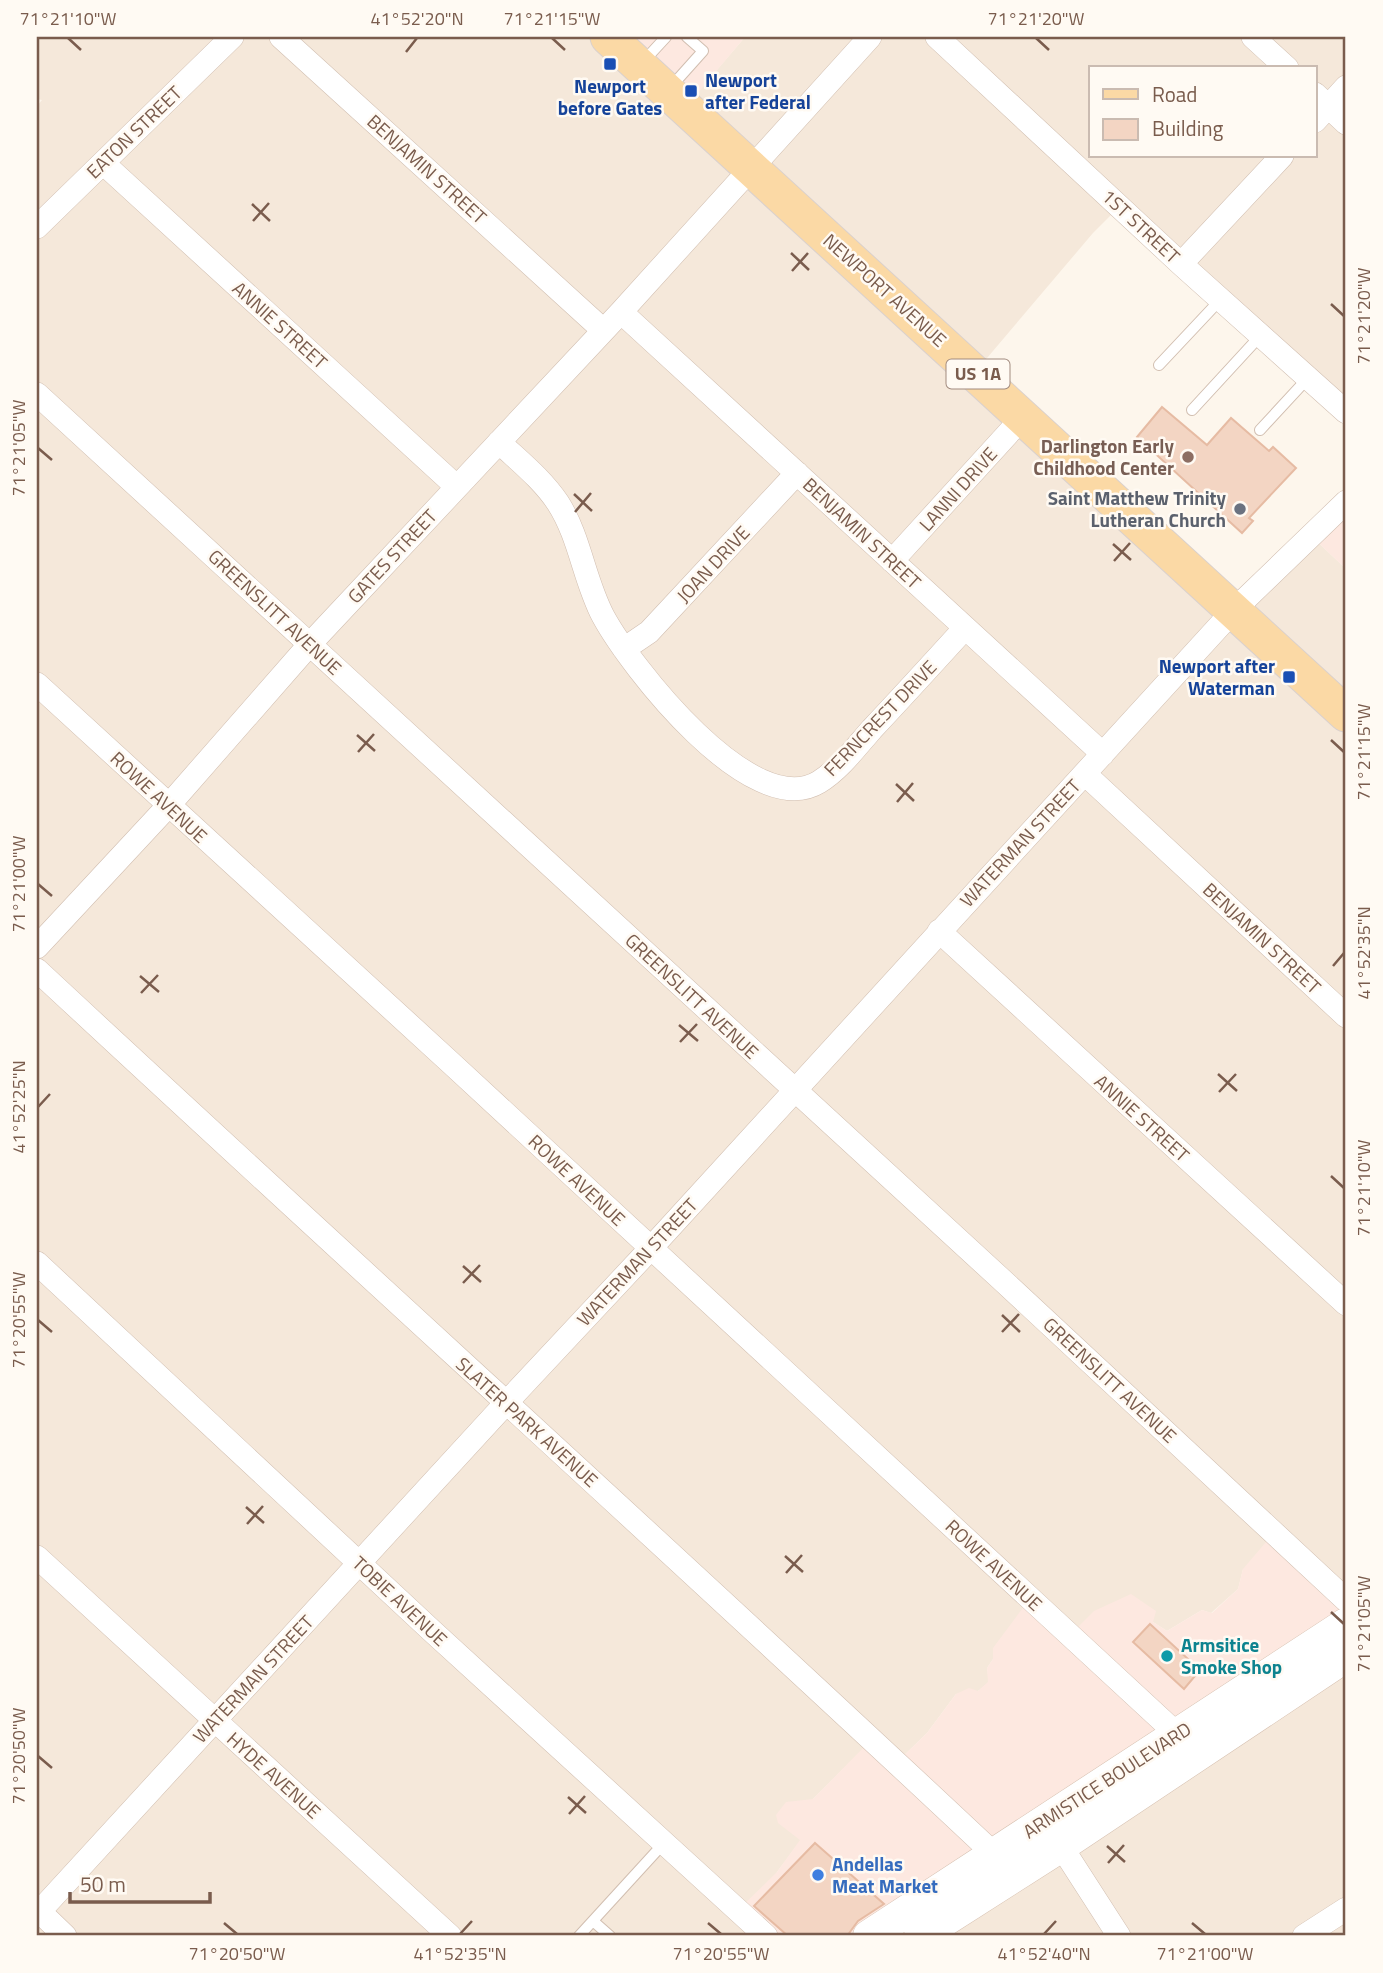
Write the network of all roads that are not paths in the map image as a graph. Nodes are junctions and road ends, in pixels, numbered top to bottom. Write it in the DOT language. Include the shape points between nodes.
graph roads {
  1 [pos="232,37"];
  2 [pos="281,37"];
  3 [pos="608,37"];
  4 [pos="666,37"];
  5 [pos="687,37"];
  6 [pos="870,37"];
  7 [pos="937,37"];
  8 [pos="1253,37"];
  9 [pos="640,65"];
  10 [pos="1285,66"];
  11 [pos="1346,87"];
  12 [pos="667,91"];
  13 [pos="1319,107"];
  14 [pos="1346,123"];
  15 [pos="1280,158"];
  16 [pos="103,163"];
  17 [pos="750,167"];
  18 [pos="37,227"];
  19 [pos="1181,264"];
  20 [pos="1221,299"];
  21 [pos="621,312"];
  22 [pos="604,330"];
  23 [pos="1261,335"];
  24 [pos="1159,365"];
  25 [pos="1308,378"];
  26 [pos="37,394"];
  27 [pos="1192,410"];
  28 [pos="1346,412"];
  29 [pos="1024,416"];
  30 [pos="1260,430"];
  31 [pos="499,442"];
  32 [pos="797,474"];
  33 [pos="457,486"];
  34 [pos="1346,502"];
  35 [pos="892,561"];
  36 [pos="1234,610"];
  37 [pos="965,628"];
  38 [pos="310,644"];
  39 [pos="624,649"];
  40 [pos="37,684"];
  41 [pos="1346,714"];
  42 [pos="1103,754"];
  43 [pos="1085,774"];
  44 [pos="169,805"];
  45 [pos="939,931"];
  46 [pos="37,947"];
  47 [pos="37,970"];
  48 [pos="1346,1016"];
  49 [pos="794,1090"];
  50 [pos="651,1248"];
  51 [pos="37,1263"];
  52 [pos="1346,1304"];
  53 [pos="506,1403"];
  54 [pos="37,1557"];
  55 [pos="359,1563"];
  56 [pos="1346,1600"];
  57 [pos="1346,1624"];
  58 [pos="1346,1656"];
  59 [pos="215,1720"];
  60 [pos="1178,1735"];
  61 [pos="664,1843"];
  62 [pos="1061,1846"];
  63 [pos="1003,1866"];
  64 [pos="1346,1909"];
  65 [pos="38,1910"];
  66 [pos="593,1921"];
  67 [pos="65,1936"];
  68 [pos="450,1936"];
  69 [pos="579,1936"];
  70 [pos="610,1936"];
  71 [pos="765,1936"];
  72 [pos="869,1936"];
  73 [pos="920,1936"];
  74 [pos="1119,1936"];
  75 [pos="1304,1936"];
  1 -- 16 [label="street, EATON STREET"];
  2 -- 22 [label="street, BENJAMIN STREET"];
  3 -- 9 [label="main road, NEWPORT AVENUE / US 1A"];
  4 -- 9 [label="lane"];
  5 -- 12 [label="lane" via="703,51"];
  6 -- 17 [label="street, GATES STREET"];
  7 -- 19 [label="street, 1ST STREET"];
  8 -- 10 [label="street"];
  9 -- 12 [label="main road, NEWPORT AVENUE / US 1A"];
  11 -- 13 [label="street"];
  12 -- 17 [label="main road, NEWPORT AVENUE / US 1A"];
  13 -- 14 [label="street"];
  15 -- 19 [label="street"];
  16 -- 18 [label="street, EATON STREET"];
  16 -- 33 [label="street, ANNIE STREET"];
  17 -- 21 [label="street, GATES STREET"];
  17 -- 29 [label="main road, NEWPORT AVENUE / US 1A"];
  19 -- 20 [label="street, 1ST STREET"];
  20 -- 23 [label="street, 1ST STREET"];
  20 -- 24 [label="lane"];
  21 -- 22 [label="street, GATES STREET"];
  21 -- 32 [label="street, BENJAMIN STREET"];
  22 -- 31 [label="street, GATES STREET"];
  23 -- 25 [label="street, 1ST STREET"];
  23 -- 27 [label="lane"];
  25 -- 28 [label="street, 1ST STREET"];
  25 -- 30 [label="lane"];
  26 -- 38 [label="street, GREENSLITT AVENUE"];
  29 -- 35 [label="street, LANNI DRIVE"];
  29 -- 36 [label="main road, NEWPORT AVENUE / US 1A"];
  31 -- 33 [label="street, GATES STREET"];
  31 -- 39 [label="street, FERNCREST DRIVE" via="558,503 602,614"];
  32 -- 35 [label="street, BENJAMIN STREET"];
  32 -- 39 [label="street, JOAN DRIVE" via="649,632"];
  33 -- 38 [label="street, GATES STREET"];
  34 -- 36 [label="street, WATERMAN STREET"];
  35 -- 37 [label="street, BENJAMIN STREET"];
  36 -- 41 [label="main road, NEWPORT AVENUE / US 1A"];
  36 -- 42 [label="street, WATERMAN STREET"];
  37 -- 39 [label="street, FERNCREST DRIVE" via="844,760 818,783 795,789 765,783 738,769 676,714"];
  37 -- 42 [label="street, BENJAMIN STREET"];
  38 -- 44 [label="street, GATES STREET"];
  38 -- 49 [label="street, GREENSLITT AVENUE"];
  40 -- 44 [label="street, ROWE AVENUE"];
  42 -- 43 [label="street, WATERMAN STREET"];
  43 -- 45 [label="street, WATERMAN STREET"];
  43 -- 48 [label="street, BENJAMIN STREET"];
  44 -- 46 [label="street, GATES STREET"];
  44 -- 50 [label="street, ROWE AVENUE"];
  45 -- 49 [label="street, WATERMAN STREET"];
  45 -- 52 [label="street, ANNIE STREET"];
  47 -- 53 [label="street, SLATER PARK AVENUE"];
  49 -- 50 [label="street, WATERMAN STREET"];
  49 -- 56 [label="street, GREENSLITT AVENUE"];
  50 -- 53 [label="street, WATERMAN STREET"];
  50 -- 60 [label="street, ROWE AVENUE"];
  51 -- 55 [label="street, TOBIE AVENUE"];
  53 -- 55 [label="street, WATERMAN STREET"];
  53 -- 63 [label="street, SLATER PARK AVENUE" via="759,1633"];
  54 -- 59 [label="street, HYDE AVENUE"];
  55 -- 59 [label="street, WATERMAN STREET"];
  55 -- 61 [label="street, TOBIE AVENUE"];
  57 -- 60 [label="main road, ARMISTICE BOULEVARD"];
  58 -- 62 [label="main road, ARMISTICE BOULEVARD"];
  59 -- 65 [label="street, WATERMAN STREET"];
  59 -- 68 [label="street, HYDE AVENUE"];
  60 -- 63 [label="main road, ARMISTICE BOULEVARD"];
  61 -- 66 [label="lane"];
  61 -- 71 [label="street, TOBIE AVENUE"];
  62 -- 63 [label="main road, ARMISTICE BOULEVARD"];
  62 -- 74 [label="street"];
  63 -- 72 [label="main road, ARMISTICE BOULEVARD"];
  63 -- 73 [label="main road, ARMISTICE BOULEVARD"];
  64 -- 75 [label="street"];
  65 -- 67 [label="street"];
  66 -- 69 [label="lane"];
  66 -- 70 [label="lane"];
}
